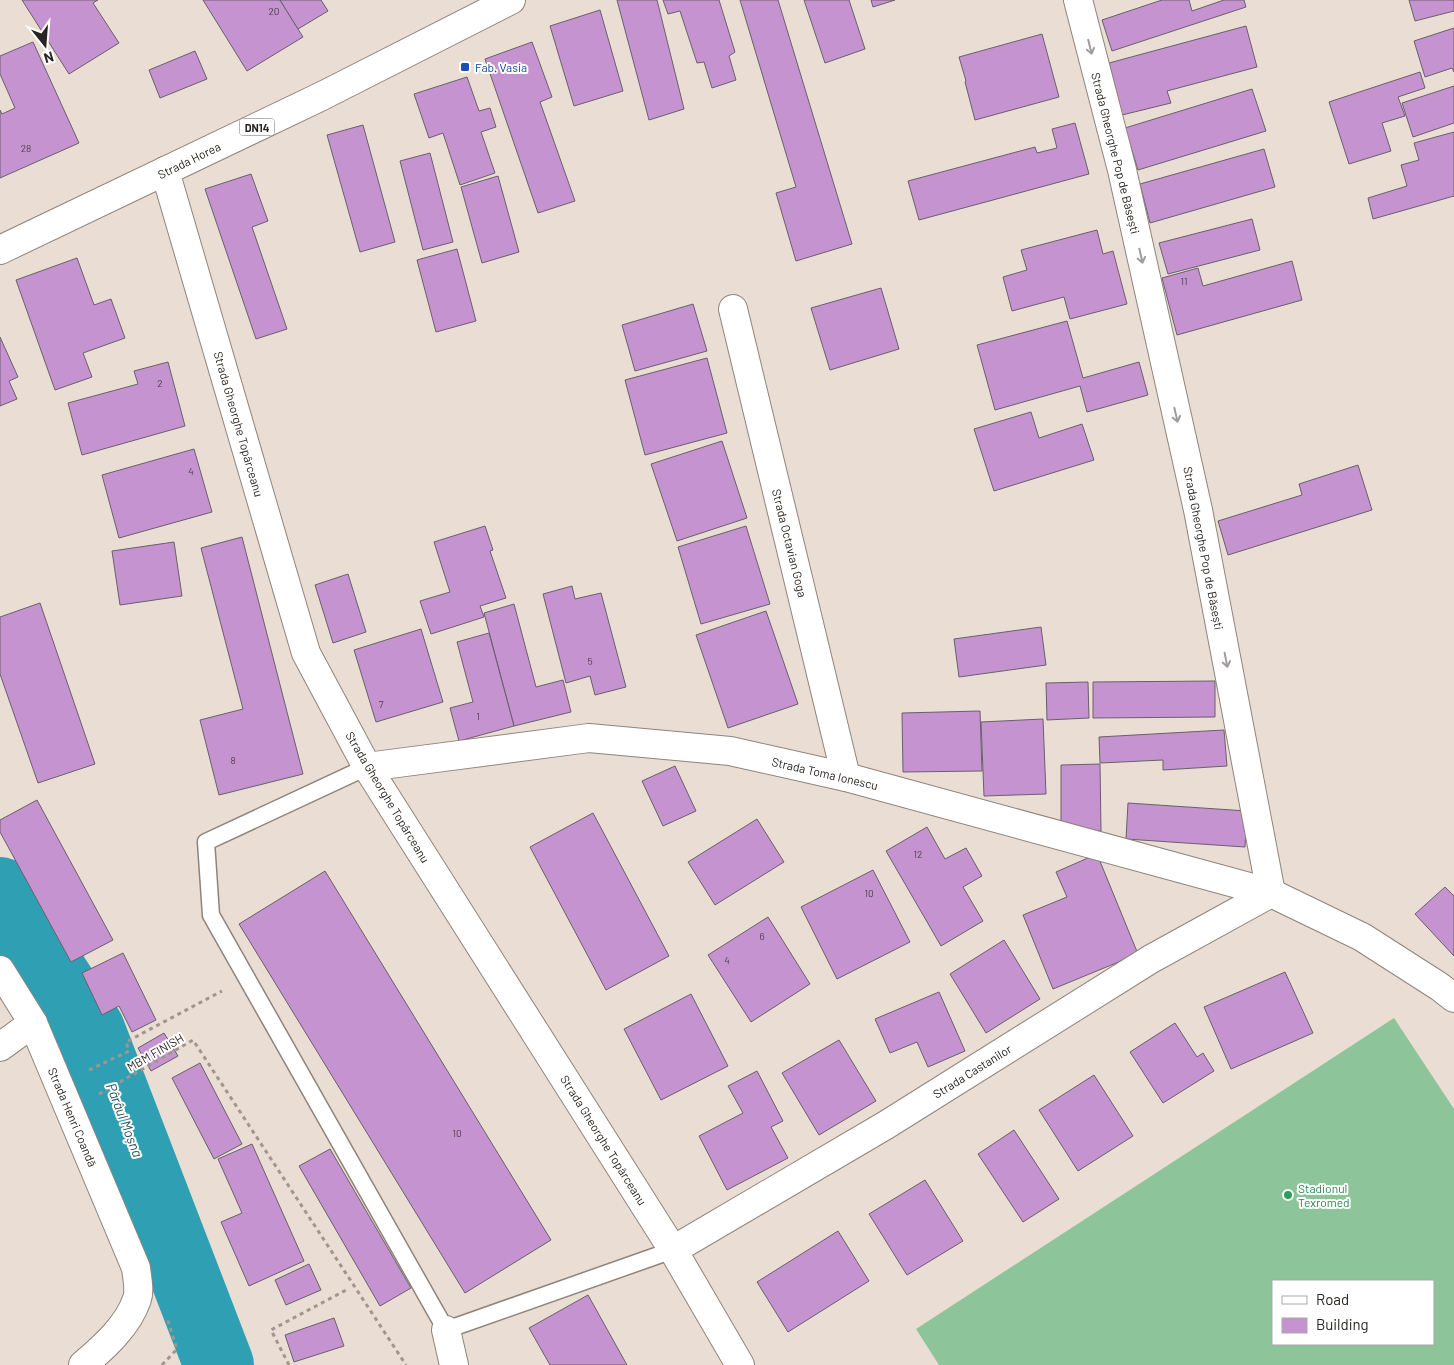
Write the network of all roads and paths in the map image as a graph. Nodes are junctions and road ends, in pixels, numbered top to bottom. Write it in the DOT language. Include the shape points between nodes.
graph roads {
  1 [pos="511,0"];
  2 [pos="1078,0"];
  3 [pos="165,171"];
  4 [pos="0,250"];
  5 [pos="733,309"];
  6 [pos="367,767"];
  7 [pos="846,777"];
  8 [pos="1271,893"];
  9 [pos="0,970"];
  10 [pos="247,979"];
  11 [pos="1454,998"];
  12 [pos="33,1023"];
  13 [pos="0,1047"];
  14 [pos="86,1072"];
  15 [pos="98,1094"];
  16 [pos="673,1250"];
  17 [pos="348,1289"];
  18 [pos="166,1314"];
  19 [pos="446,1330"];
  20 [pos="83,1365"];
  21 [pos="162,1365"];
  22 [pos="289,1365"];
  23 [pos="406,1365"];
  24 [pos="454,1365"];
  25 [pos="740,1365"];
  1 -- 3 [label="street, Strada Horea / DN14"];
  2 -- 8 [label="street, Strada Gheorghe Pop de Băsești, one-way" via="1122,170 1198,510"];
  3 -- 4 [label="street, Strada Horea / DN14"];
  3 -- 6 [label="street, Strada Gheorghe Topârceanu" via="306,653"];
  5 -- 7 [label="street, Strada Octavian Goga"];
  6 -- 7 [label="street, Strada Toma Ionescu" via="589,738 730,751"];
  6 -- 10 [label="lane" via="206,842 211,915"];
  6 -- 16 [label="street, Strada Gheorghe Topârceanu"];
  7 -- 8 [label="street, Strada Toma Ionescu"];
  8 -- 11 [label="street" via="1362,937"];
  8 -- 16 [label="street, Strada Castanilor" via="1150,960 886,1125"];
  9 -- 12 [label="street, Strada Henri Coandă"];
  10 -- 14 [label="path" via="126,1042 129,1051"];
  10 -- 19 [label="lane"];
  12 -- 13 [label="street"];
  12 -- 20 [label="street, Strada Henri Coandă" via="136,1268 138,1298 126,1321"];
  15 -- 23 [label="path, MBM FINISH" via="193,1040"];
  16 -- 19 [label="lane"];
  16 -- 25 [label="street, Strada Gheorghe Topârceanu"];
  17 -- 22 [label="path" via="271,1330"];
  18 -- 21 [label="path" via="177,1349"];
  19 -- 24 [label="street"];
}
